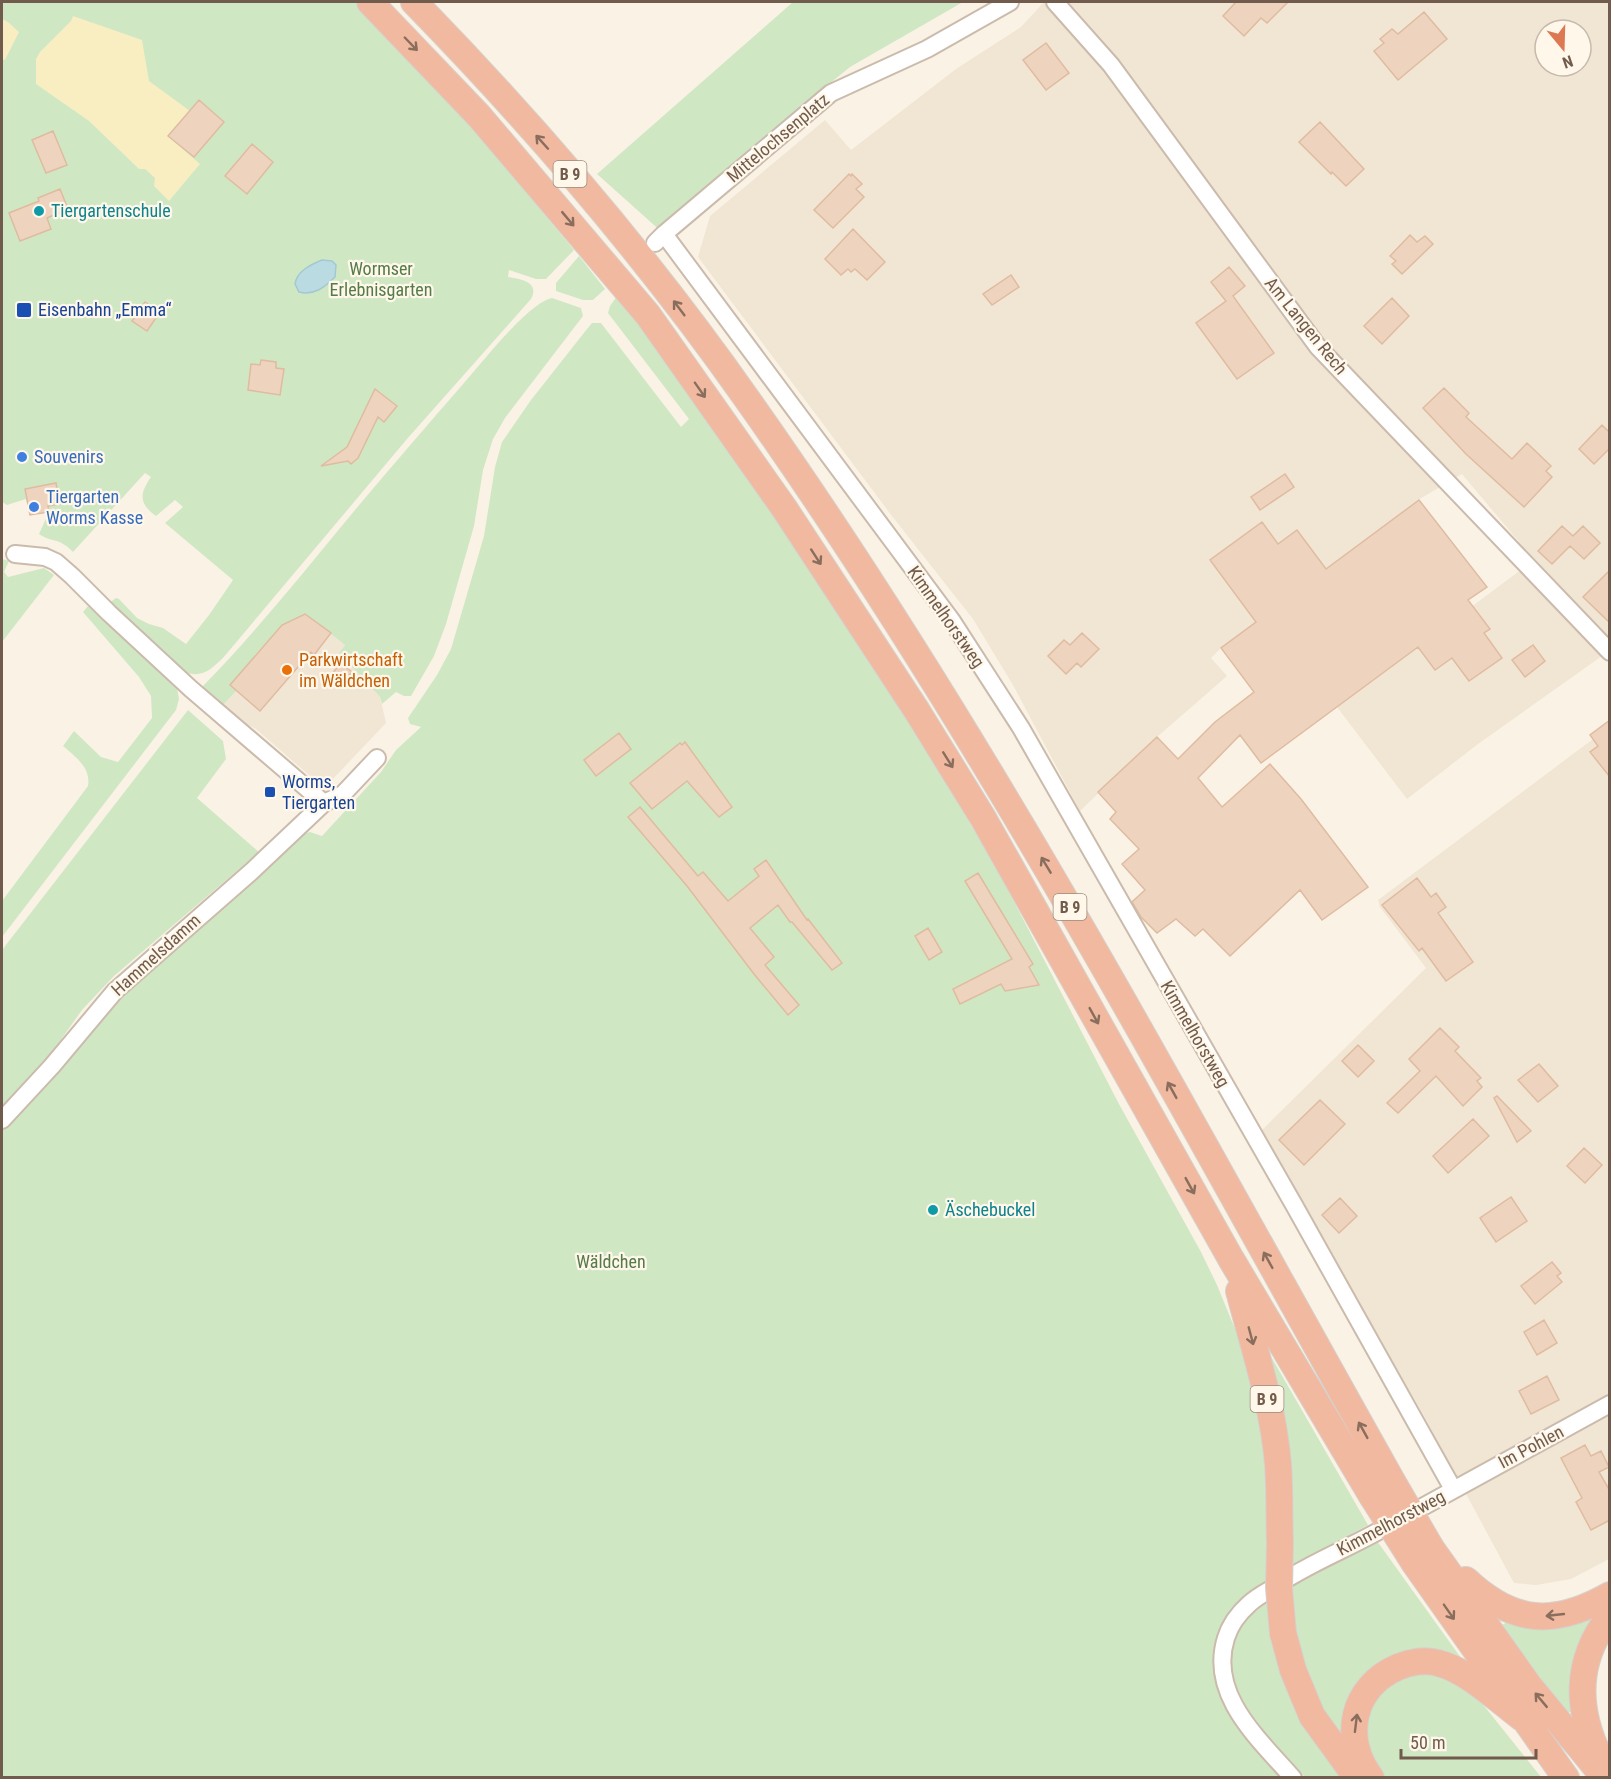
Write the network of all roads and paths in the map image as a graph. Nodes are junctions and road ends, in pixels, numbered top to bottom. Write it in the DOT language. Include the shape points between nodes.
graph roads {
  1 [pos="370,2"];
  2 [pos="414,2"];
  3 [pos="1010,2"];
  4 [pos="1055,2"];
  5 [pos="660,239"];
  6 [pos="15,554"];
  7 [pos="1610,652"];
  8 [pos="377,758"];
  9 [pos="324,803"];
  10 [pos="2,1120"];
  11 [pos="1231,1259"];
  12 [pos="1610,1404"];
  13 [pos="1382,1489"];
  14 [pos="1453,1489"];
  15 [pos="1423,1556"];
  16 [pos="1610,1595"];
  17 [pos="1610,1616"];
  18 [pos="1522,1718"];
  19 [pos="1610,1776"];
  20 [pos="1293,1778"];
  21 [pos="1357,1778"];
  22 [pos="1371,1778"];
  23 [pos="1566,1778"];
  24 [pos="1605,1778"];
  1 -- 11 [label="highway, B 9, one-way" via="479,116 648,315 784,508 983,818"];
  13 -- 2 [label="highway, B 9, one-way" via="1055,880 876,590 747,398 667,292 560,162"];
  3 -- 5 [label="street, Mittelochsenplatz" via="927,49 831,93"];
  4 -- 7 [label="street, Am Langen Rech" via="1111,65 1318,347"];
  5 -- 14 [label="street, Kimmelhorstweg" via="952,621 1021,728"];
  6 -- 9 [label="street" via="56,562 192,689"];
  8 -- 9 [label="street, Hammelsdamm" via="343,794"];
  9 -- 10 [label="street, Hammelsdamm" via="115,991"];
  11 -- 13 [label="highway"];
  11 -- 21 [label="highway, B 9, one-way, bridge" via="1273,1432 1283,1633 1312,1716"];
  12 -- 14 [label="street, Im Pohlen"];
  13 -- 15 [label="highway, bridge"];
  14 -- 20 [label="street, Kimmelhorstweg" via="1294,1573 1250,1603 1232,1625 1226,1638 1223,1667 1230,1697 1246,1725"];
  16 -- 15 [label="highway, one-way" via="1563,1614 1522,1614 1494,1604"];
  15 -- 18 [label="highway, one-way"];
  24 -- 15 [label="highway, one-way"];
  17 -- 19 [label="highway" via="1586,1659 1581,1700 1591,1742"];
  22 -- 18 [label="highway, one-way" via="1356,1744 1358,1709 1373,1682 1402,1665 1429,1662 1452,1668"];
  18 -- 23 [label="highway"];
}
